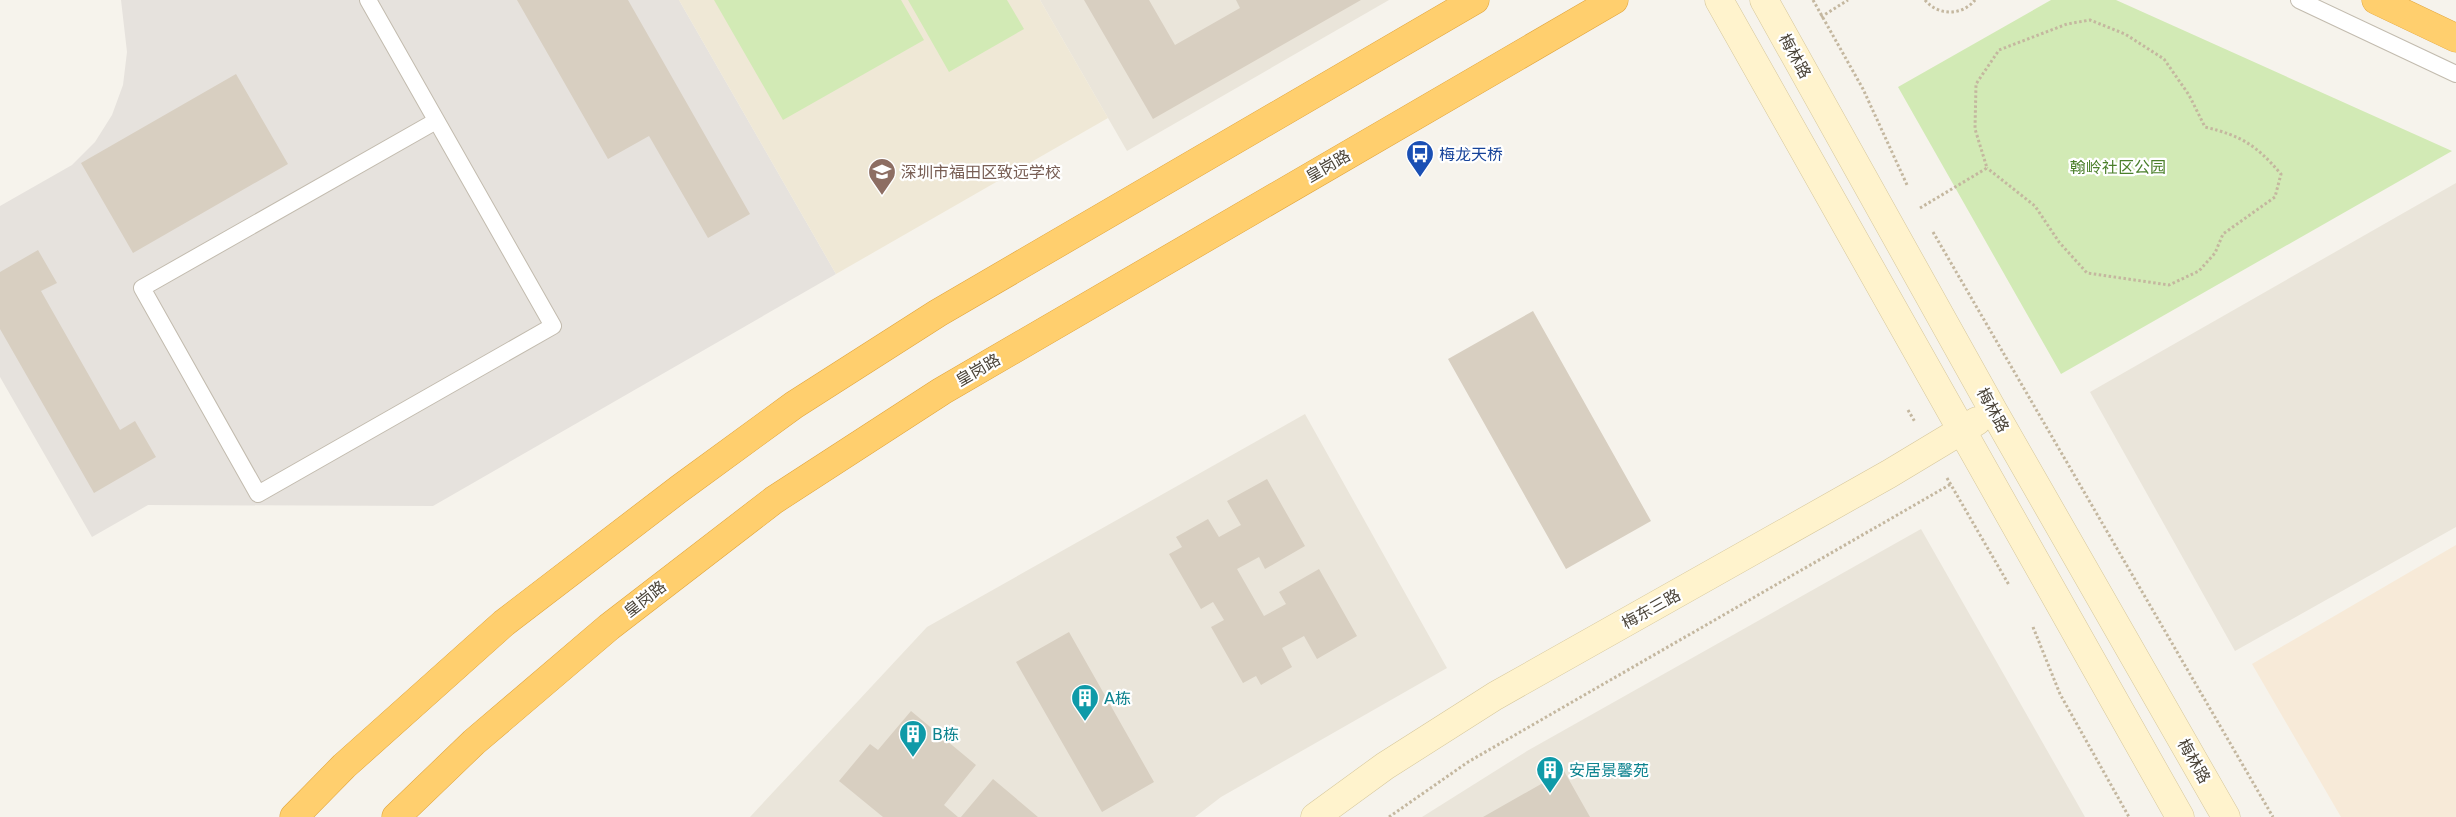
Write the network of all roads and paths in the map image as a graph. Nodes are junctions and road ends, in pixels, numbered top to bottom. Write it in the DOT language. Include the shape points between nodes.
graph roads {
  1 [pos="368,0"];
  2 [pos="1475,0"];
  3 [pos="1614,0"];
  4 [pos="1719,0"];
  5 [pos="1764,0"];
  6 [pos="1812,0"];
  7 [pos="1848,0"];
  8 [pos="1925,0"];
  9 [pos="1976,0"];
  10 [pos="2300,0"];
  11 [pos="2376,0"];
  12 [pos="1821,17"];
  13 [pos="2456,38"];
  14 [pos="2456,74"];
  15 [pos="436,121"];
  16 [pos="1987,168"];
  17 [pos="1910,191"];
  18 [pos="1916,202"];
  19 [pos="1920,208"];
  20 [pos="1925,217"];
  21 [pos="1930,226"];
  22 [pos="1994,412"];
  23 [pos="1962,430"];
  24 [pos="2014,593"];
  25 [pos="2028,618"];
  26 [pos="294,817"];
  27 [pos="396,817"];
  28 [pos="1315,817"];
  29 [pos="1389,817"];
  30 [pos="2129,817"];
  31 [pos="2180,817"];
  32 [pos="2226,817"];
  33 [pos="2273,817"];
  1 -- 15 [label="lane"];
  2 -- 26 [label="highway" via="938,313 794,405 504,623 344,766"];
  3 -- 27 [label="highway, 皇岗路" via="942,391 774,500 609,627 474,742"];
  4 -- 23 [label="main road"];
  5 -- 22 [label="main road, 梅林路"];
  6 -- 12 [label="path"];
  7 -- 12 [label="path"];
  8 -- 9 [label="path" via="1931,7 1948,13 1961,11"];
  10 -- 14 [label="lane"];
  11 -- 13 [label="highway"];
  12 -- 17 [label="path" via="1863,89"];
  15 -- 15 [label="lane" via="553,326 258,494 142,288"];
  16 -- 16 [label="path" via="1975,129 1976,84 1999,50 2067,24 2090,20 2125,34 2164,59 2190,96 2205,127 2234,134 2265,155 2281,174 2276,198 2223,234 2215,254 2199,271 2169,285 2087,273 2059,242 2035,206"];
  16 -- 19 [label="path"];
  18 -- 19 [label="path"];
  19 -- 20 [label="path"];
  21 -- 33 [label="path"];
  22 -- 23 [label="main road, 梅东三路"];
  22 -- 32 [label="main road, 梅林路"];
  23 -- 28 [label="main road, 梅东三路" via="1890,474 1495,696 1385,766"];
  23 -- 31 [label="main road"];
  24 -- 29 [label="path" via="1951,484 1468,762"];
  25 -- 30 [label="path" via="2060,694"];
}
